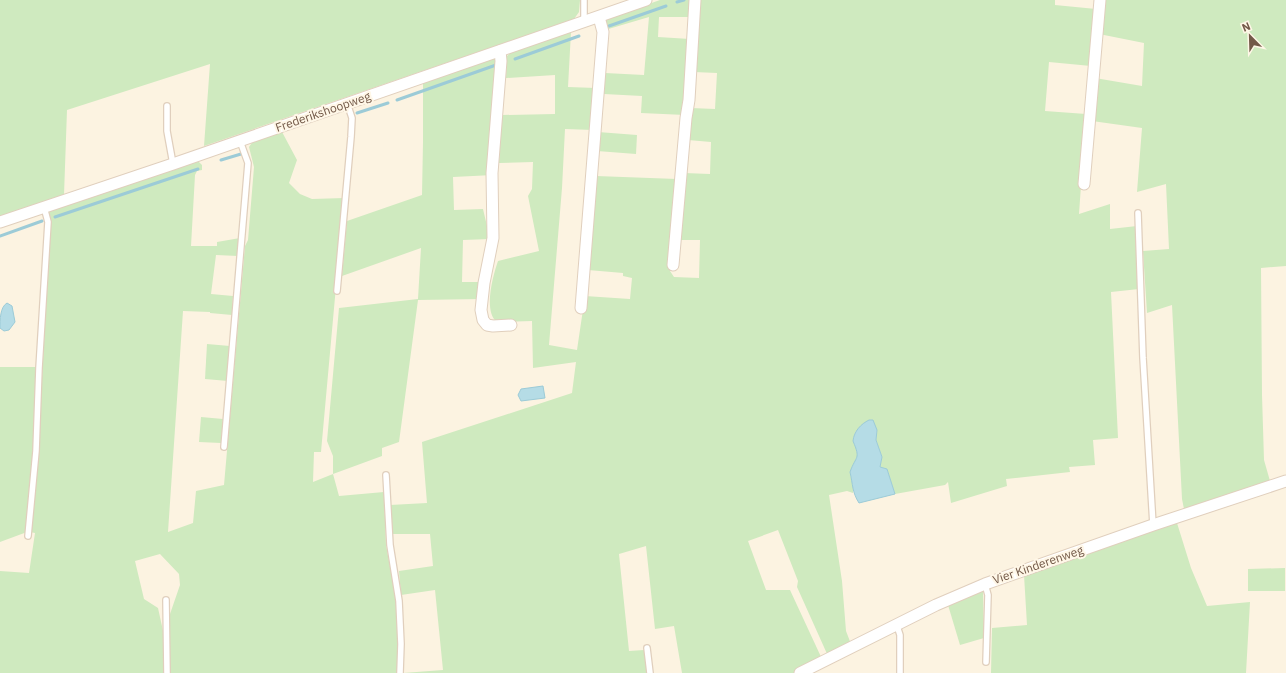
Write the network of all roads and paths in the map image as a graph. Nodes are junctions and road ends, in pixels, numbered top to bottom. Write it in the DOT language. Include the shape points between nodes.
graph roads {
  1 [pos="584,0"];
  2 [pos="646,0"];
  3 [pos="695,0"];
  4 [pos="1100,0"];
  5 [pos="599,17"];
  6 [pos="584,22"];
  7 [pos="500,51"];
  8 [pos="347,103"];
  9 [pos="167,106"];
  10 [pos="240,140"];
  11 [pos="173,164"];
  12 [pos="1084,184"];
  13 [pos="44,207"];
  14 [pos="1138,213"];
  15 [pos="0,222"];
  16 [pos="673,265"];
  17 [pos="338,291"];
  18 [pos="581,308"];
  19 [pos="511,325"];
  20 [pos="224,447"];
  21 [pos="386,475"];
  22 [pos="1286,482"];
  23 [pos="1152,525"];
  24 [pos="28,536"];
  25 [pos="985,584"];
  26 [pos="166,600"];
  27 [pos="897,626"];
  28 [pos="647,648"];
  29 [pos="986,662"];
  30 [pos="167,673"];
  31 [pos="400,673"];
  32 [pos="650,673"];
  33 [pos="800,673"];
  34 [pos="900,673"];
  1 -- 6 [label="lane"];
  2 -- 5 [label="street, Frederikshoopweg"];
  3 -- 16 [label="street" via="689,100"];
  4 -- 12 [label="street"];
  5 -- 6 [label="street, Frederikshoopweg"];
  5 -- 18 [label="street" via="603,32"];
  6 -- 7 [label="street, Frederikshoopweg"];
  7 -- 8 [label="street, Frederikshoopweg"];
  7 -- 19 [label="street" via="492,173 493,238 481,310 487,325"];
  8 -- 10 [label="street, Frederikshoopweg"];
  8 -- 17 [label="lane" via="352,118"];
  9 -- 11 [label="lane" via="167,131"];
  10 -- 11 [label="street, Frederikshoopweg"];
  10 -- 20 [label="lane" via="248,163"];
  11 -- 13 [label="street, Frederikshoopweg"];
  13 -- 15 [label="street, Frederikshoopweg"];
  13 -- 24 [label="lane" via="48,222 36,451"];
  14 -- 23 [label="lane"];
  21 -- 31 [label="lane" via="390,545 399,601"];
  22 -- 23 [label="street, Vier Kinderenweg"];
  23 -- 25 [label="street, Vier Kinderenweg"];
  25 -- 27 [label="street, Vier Kinderenweg" via="936,605"];
  25 -- 29 [label="lane" via="988,595"];
  26 -- 30 [label="lane"];
  27 -- 33 [label="street, Vier Kinderenweg"];
  27 -- 34 [label="lane" via="900,635"];
  28 -- 32 [label="lane"];
}
